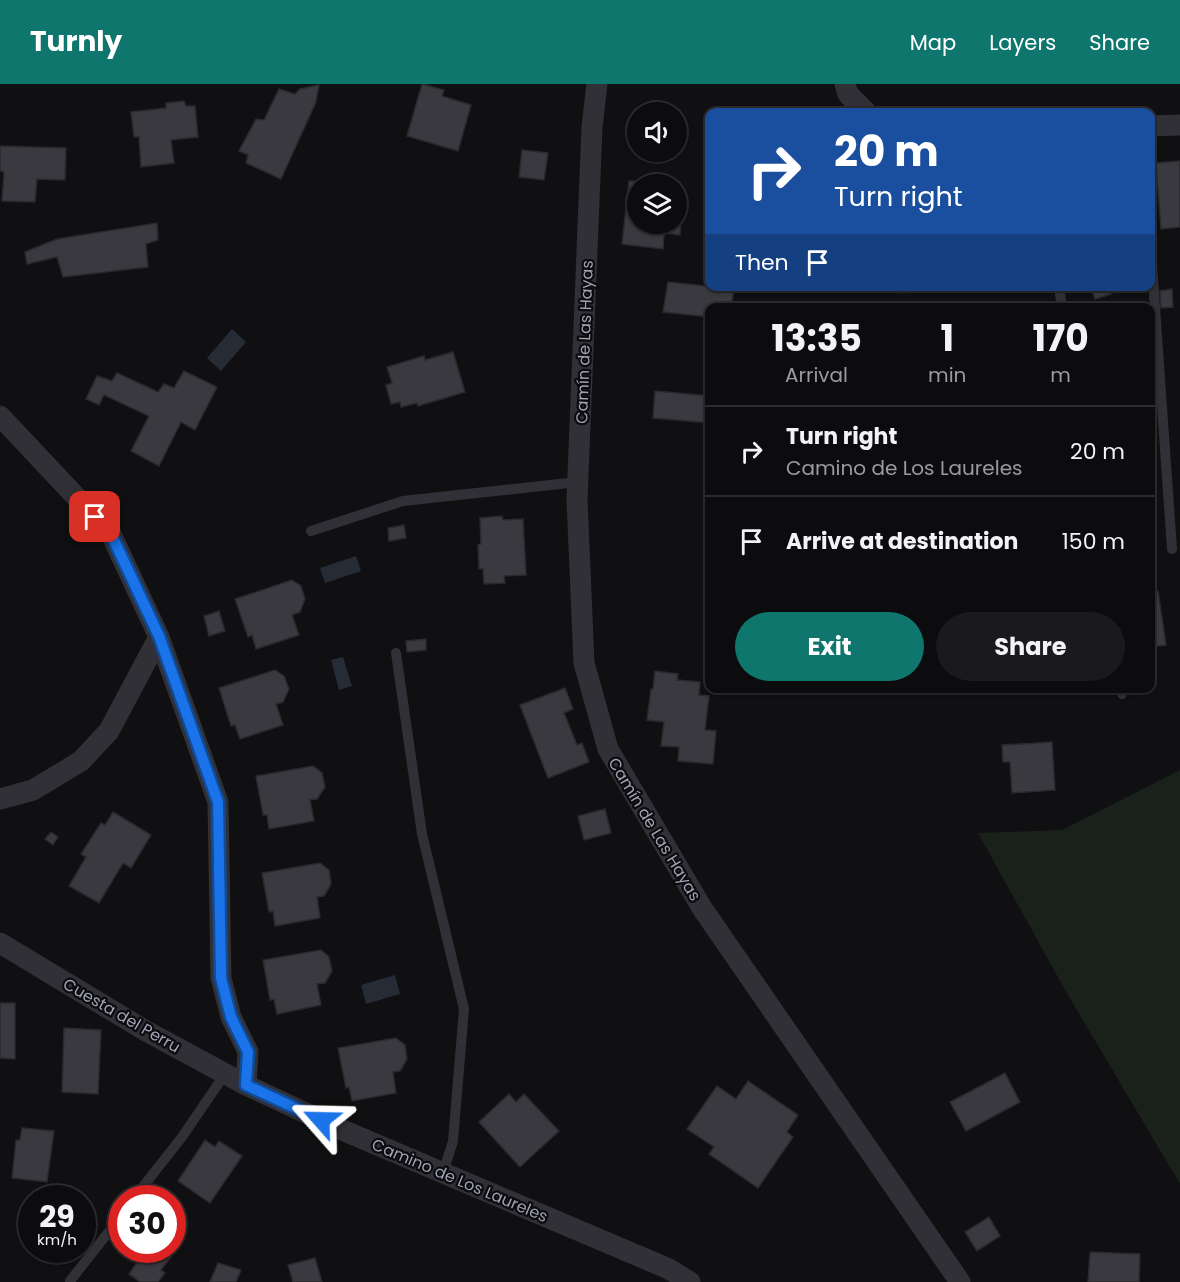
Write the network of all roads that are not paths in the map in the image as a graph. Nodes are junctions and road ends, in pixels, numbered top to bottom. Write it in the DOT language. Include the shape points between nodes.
graph roads {
  1 [pos="597,84"];
  2 [pos="845,84"];
  3 [pos="862,108"];
  4 [pos="1180,125"];
  5 [pos="1155,126"];
  6 [pos="1155,308"];
  7 [pos="0,416"];
  8 [pos="578,482"];
  9 [pos="311,531"];
  10 [pos="1172,549"];
  11 [pos="159,636"];
  12 [pos="396,653"];
  13 [pos="0,799"];
  14 [pos="0,943"];
  15 [pos="225,1074"];
  16 [pos="246,1085"];
  17 [pos="443,1173"];
  18 [pos="144,1185"];
  19 [pos="108,1233"];
  20 [pos="70,1281"];
  21 [pos="690,1282"];
  22 [pos="960,1282"];
  1 -- 8 [label="street, Camín de Las Hayas"];
  2 -- 3 [label="street" via="848,94"];
  4 -- 5 [label="street"];
  6 -- 10 [label="lane"];
  7 -- 11 [label="street" via="111,534"];
  8 -- 9 [label="lane" via="403,501"];
  8 -- 22 [label="street, Camín de Las Hayas" via="584,663 608,749 702,908"];
  11 -- 13 [label="street" via="109,731 81,761 33,790"];
  11 -- 16 [label="street" via="218,802 221,978 231,1017 248,1052"];
  12 -- 17 [label="lane" via="422,834 464,1009 453,1141"];
  14 -- 15 [label="street, Cuesta del Perru"];
  15 -- 16 [label="street, Cuesta del Perru"];
  15 -- 18 [label="lane"];
  16 -- 17 [label="street, Camino de Los Laureles"];
  17 -- 21 [label="street, Camino de Los Laureles" via="669,1269"];
  19 -- 20 [label="lane"];
}
